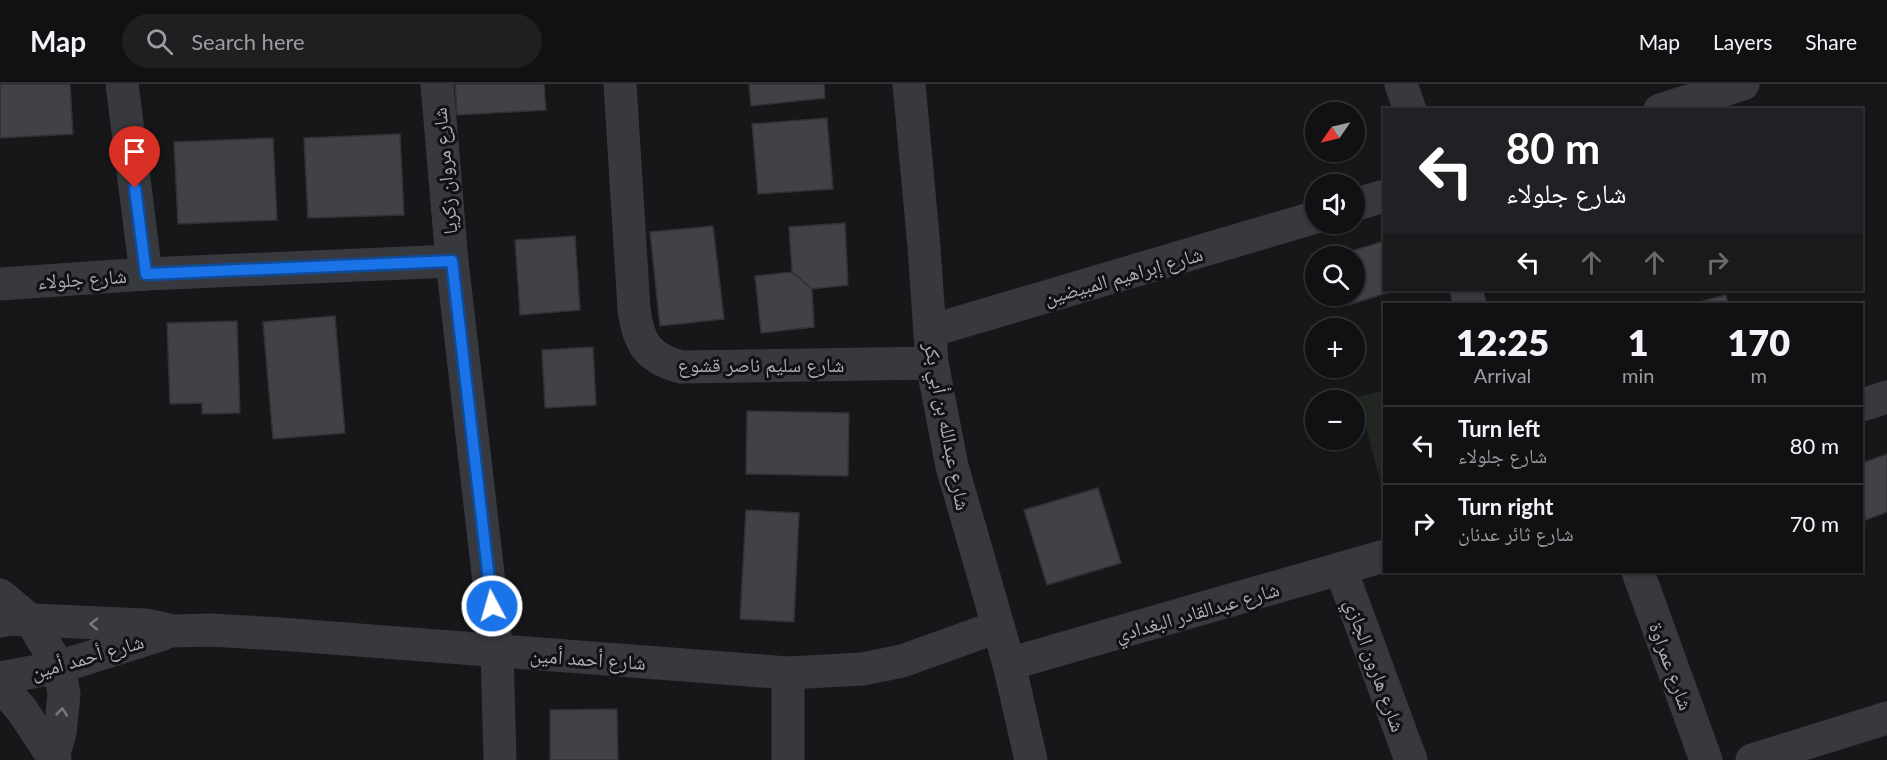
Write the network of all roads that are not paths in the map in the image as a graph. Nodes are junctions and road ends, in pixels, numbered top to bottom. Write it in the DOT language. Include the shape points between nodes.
graph roads {
  1 [pos="122,84"];
  2 [pos="437,84"];
  3 [pos="620,84"];
  4 [pos="909,84"];
  5 [pos="1401,84"];
  6 [pos="1743,84"];
  7 [pos="1409,108"];
  8 [pos="1666,108"];
  9 [pos="1383,196"];
  10 [pos="1365,202"];
  11 [pos="1305,220"];
  12 [pos="452,261"];
  13 [pos="146,274"];
  14 [pos="0,284"];
  15 [pos="930,331"];
  16 [pos="932,363"];
  17 [pos="1887,397"];
  18 [pos="1863,405"];
  19 [pos="1383,556"];
  20 [pos="1341,570"];
  21 [pos="1638,573"];
  22 [pos="0,596"];
  23 [pos="16,621"];
  24 [pos="997,627"];
  25 [pos="173,631"];
  26 [pos="497,652"];
  27 [pos="1009,664"];
  28 [pos="59,667"];
  29 [pos="788,673"];
  30 [pos="0,678"];
  31 [pos="0,685"];
  32 [pos="1887,718"];
  33 [pos="54,758"];
  34 [pos="500,760"];
  35 [pos="788,760"];
  36 [pos="1031,760"];
  37 [pos="1411,760"];
  38 [pos="1706,760"];
  39 [pos="1752,760"];
  1 -- 13 [label="street"];
  2 -- 12 [label="street, شارع مروان زكريا"];
  3 -- 16 [label="street, شارع سليم ناصر قشوع" via="636,327 652,355 681,367"];
  4 -- 15 [label="street, شارع عبدالله بن أبي بكر"];
  5 -- 7 [label="street"];
  6 -- 8 [label="street"];
  9 -- 10 [label="street"];
  11 -- 15 [label="street, شارع إبراهيم المبيضين"];
  12 -- 13 [label="street, شارع جلولاء"];
  12 -- 26 [label="street, شارع مروان زكريا"];
  13 -- 14 [label="street, شارع جلولاء"];
  15 -- 16 [label="street, شارع عبدالله بن أبي بكر"];
  16 -- 24 [label="street, شارع عبدالله بن أبي بكر" via="952,466"];
  17 -- 18 [label="street"];
  19 -- 20 [label="street, شارع عبدالقادر البغدادي"];
  20 -- 27 [label="street, شارع عبدالقادر البغدادي"];
  20 -- 37 [label="street, شارع هارون الجازي"];
  21 -- 38 [label="street, شارع عمراوة"];
  22 -- 23 [label="street"];
  25 -- 23 [label="street, شارع أحمد أمين, one-way" via="145,626"];
  23 -- 28 [label="street"];
  24 -- 27 [label="street, شارع عبدالله بن أبي بكر"];
  24 -- 29 [label="street, شارع أحمد أمين" via="902,661 863,669"];
  25 -- 26 [label="street, شارع أحمد أمين" via="280,634"];
  25 -- 28 [label="street, شارع أحمد أمين"];
  26 -- 29 [label="street, شارع أحمد أمين"];
  26 -- 34 [label="street, شارع مروان زكريا"];
  27 -- 36 [label="street, شارع عبدالله بن أبي بكر"];
  28 -- 30 [label="street, شارع أحمد أمين"];
  33 -- 28 [label="street, one-way" via="64,694"];
  29 -- 35 [label="street"];
  31 -- 33 [label="street"];
  32 -- 39 [label="street"];
}
